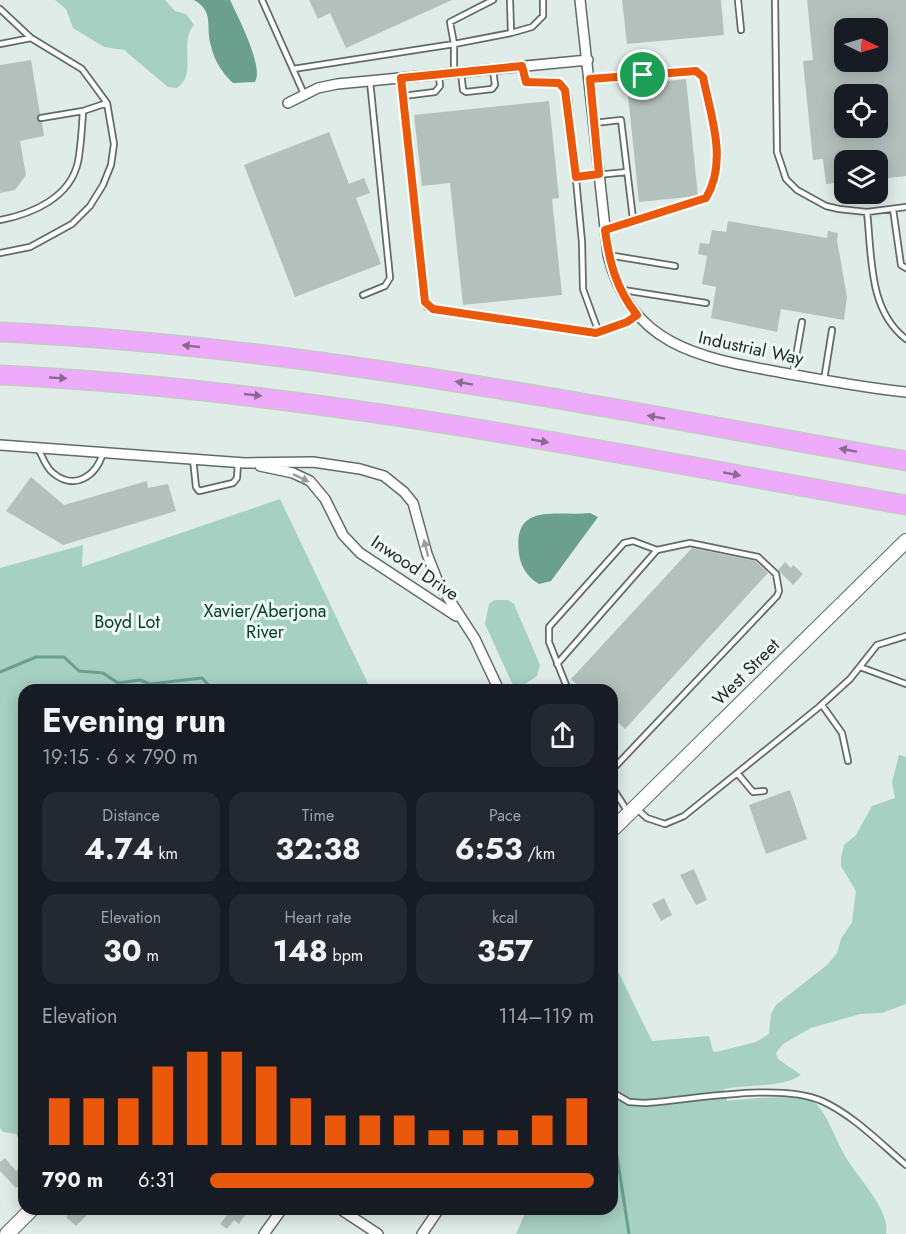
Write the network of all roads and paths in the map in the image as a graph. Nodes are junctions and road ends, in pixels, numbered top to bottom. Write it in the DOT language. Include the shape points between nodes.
graph roads {
  1 [pos="262,0"];
  2 [pos="493,0"];
  3 [pos="510,0"];
  4 [pos="543,0"];
  5 [pos="580,0"];
  6 [pos="738,0"];
  7 [pos="776,0"];
  8 [pos="0,9"];
  9 [pos="741,30"];
  10 [pos="511,33"];
  11 [pos="31,38"];
  12 [pos="0,44"];
  13 [pos="454,44"];
  14 [pos="588,60"];
  15 [pos="522,66"];
  16 [pos="293,69"];
  17 [pos="492,69"];
  18 [pos="457,73"];
  19 [pos="439,75"];
  20 [pos="401,78"];
  21 [pos="590,79"];
  22 [pos="370,81"];
  23 [pos="304,94"];
  24 [pos="403,96"];
  25 [pos="106,103"];
  26 [pos="288,104"];
  27 [pos="83,111"];
  28 [pos="41,118"];
  29 [pos="594,123"];
  30 [pos="627,172"];
  31 [pos="599,174"];
  32 [pos="576,177"];
  33 [pos="906,207"];
  34 [pos="893,208"];
  35 [pos="867,212"];
  36 [pos="633,219"];
  37 [pos="0,220"];
  38 [pos="605,230"];
  39 [pos="906,241"];
  40 [pos="897,242"];
  41 [pos="0,253"];
  42 [pos="608,255"];
  43 [pos="675,266"];
  44 [pos="906,268"];
  45 [pos="620,289"];
  46 [pos="363,295"];
  47 [pos="706,303"];
  48 [pos="637,315"];
  49 [pos="802,322"];
  50 [pos="832,330"];
  51 [pos="0,332"];
  52 [pos="599,333"];
  53 [pos="906,339"];
  54 [pos="793,374"];
  55 [pos="0,375"];
  56 [pos="824,380"];
  57 [pos="906,393"];
  58 [pos="0,445"];
  59 [pos="38,448"];
  60 [pos="103,453"];
  61 [pos="193,459"];
  62 [pos="906,461"];
  63 [pos="242,463"];
  64 [pos="906,505"];
  65 [pos="901,545"];
  66 [pos="657,550"];
  67 [pos="461,619"];
  68 [pos="906,636"];
  69 [pos="557,664"];
  70 [pos="860,667"];
  71 [pos="496,684"];
  72 [pos="565,684"];
  73 [pos="906,684"];
  74 [pos="822,705"];
  75 [pos="848,761"];
  76 [pos="618,764"];
  77 [pos="738,774"];
  78 [pos="764,791"];
  79 [pos="618,794"];
  80 [pos="632,810"];
  81 [pos="618,824"];
  82 [pos="618,1096"];
  83 [pos="906,1164"];
  84 [pos="26,1215"];
  85 [pos="278,1215"];
  86 [pos="349,1215"];
  87 [pos="435,1215"];
  88 [pos="7,1234"];
  89 [pos="264,1234"];
  90 [pos="378,1234"];
  91 [pos="422,1234"];
  1 -- 16 [label="lane"];
  2 -- 13 [label="lane" via="450,22"];
  3 -- 10 [label="lane"];
  4 -- 10 [label="lane" via="543,16 532,27"];
  5 -- 14 [label="street, Industrial Way"];
  6 -- 9 [label="lane"];
  7 -- 35 [label="lane" via="777,153 782,173 797,190 826,206"];
  8 -- 11 [label="lane"];
  10 -- 13 [label="lane"];
  11 -- 12 [label="lane"];
  11 -- 25 [label="lane" via="82,69"];
  13 -- 16 [label="lane"];
  13 -- 18 [label="lane"];
  14 -- 15 [label="street"];
  14 -- 21 [label="street, Industrial Way"];
  15 -- 17 [label="street"];
  15 -- 32 [label="lane" via="526,82 559,83 565,90"];
  16 -- 23 [label="lane"];
  17 -- 18 [label="street"];
  17 -- 18 [label="lane" via="492,89 466,92"];
  18 -- 19 [label="street"];
  19 -- 20 [label="street"];
  19 -- 24 [label="lane" via="440,86 435,92"];
  20 -- 22 [label="street"];
  20 -- 24 [label="lane"];
  21 -- 29 [label="street, Industrial Way"];
  21 -- 36 [label="lane" via="696,71 703,77 718,155 715,183 706,198"];
  22 -- 23 [label="street" via="328,86"];
  22 -- 46 [label="lane" via="390,278 385,286"];
  23 -- 26 [label="street"];
  24 -- 52 [label="lane" via="427,307"];
  25 -- 27 [label="lane"];
  25 -- 41 [label="lane" via="114,144 111,165 90,206 64,230 30,247"];
  27 -- 28 [label="lane"];
  27 -- 37 [label="lane" via="78,164 67,184 35,210"];
  29 -- 30 [label="lane" via="621,120"];
  29 -- 31 [label="street, Industrial Way"];
  30 -- 31 [label="lane"];
  30 -- 36 [label="lane"];
  31 -- 32 [label="lane"];
  31 -- 38 [label="street, Industrial Way"];
  32 -- 52 [label="lane" via="583,289"];
  33 -- 34 [label="lane"];
  34 -- 35 [label="lane"];
  34 -- 40 [label="lane"];
  35 -- 53 [label="lane" via="880,308"];
  36 -- 38 [label="lane"];
  38 -- 42 [label="street, Industrial Way"];
  39 -- 40 [label="lane"];
  40 -- 44 [label="lane" via="901,265"];
  42 -- 43 [label="lane"];
  42 -- 45 [label="street, Industrial Way"];
  45 -- 47 [label="lane"];
  45 -- 48 [label="street, Industrial Way"];
  48 -- 52 [label="lane"];
  48 -- 54 [label="street, Industrial Way" via="661,337 685,351"];
  49 -- 54 [label="lane"];
  50 -- 56 [label="lane"];
  62 -- 51 [label="highway, one-way" via="333,362 196,346"];
  54 -- 56 [label="street, Industrial Way"];
  55 -- 64 [label="highway, one-way" via="178,387 349,408"];
  56 -- 57 [label="street, Industrial Way"];
  58 -- 59 [label="street, Inwood Drive"];
  59 -- 60 [label="street, Inwood Drive"];
  59 -- 60 [label="lane" via="51,472 64,480 83,479 98,469"];
  60 -- 61 [label="street, Inwood Drive"];
  61 -- 63 [label="street, Inwood Drive"];
  61 -- 63 [label="lane" via="199,491 233,483"];
  63 -- 67 [label="street, Inwood Drive, one-way" via="286,471 310,481 343,535 360,553"];
  67 -- 63 [label="street, Inwood Drive, one-way" via="430,563 415,507 396,484 379,474 350,467 302,462"];
  65 -- 80 [label="main road, West Street"];
  66 -- 69 [label="lane"];
  66 -- 69 [label="lane" via="633,541 624,543 550,625 547,635"];
  66 -- 76 [label="lane" via="691,543 757,556 775,573 779,592"];
  67 -- 71 [label="street, Inwood Drive"];
  68 -- 70 [label="lane" via="877,645"];
  69 -- 72 [label="lane"];
  70 -- 73 [label="lane"];
  70 -- 74 [label="lane"];
  74 -- 75 [label="lane" via="842,733"];
  74 -- 77 [label="lane"];
  77 -- 78 [label="lane" via="753,792"];
  77 -- 80 [label="lane" via="672,822 654,821"];
  79 -- 80 [label="lane"];
  80 -- 81 [label="main road, West Street"];
  82 -- 83 [label="lane" via="629,1102 644,1103 752,1094 807,1095 850,1118"];
  84 -- 88 [label="main road"];
  85 -- 89 [label="street"];
  86 -- 90 [label="street"];
  87 -- 91 [label="street"];
}
